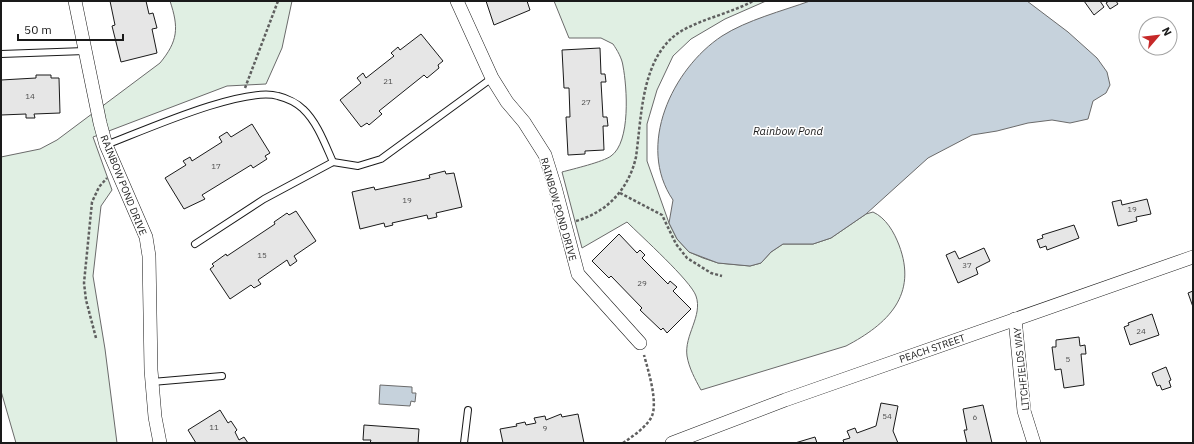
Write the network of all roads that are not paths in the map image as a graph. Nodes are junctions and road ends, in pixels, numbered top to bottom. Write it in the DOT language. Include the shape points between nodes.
graph roads {
  1 [pos="75,1"];
  2 [pos="457,1"];
  3 [pos="86,51"];
  4 [pos="1,54"];
  5 [pos="492,78"];
  6 [pos="106,145"];
  7 [pos="333,162"];
  8 [pos="195,244"];
  9 [pos="1193,257"];
  10 [pos="1015,319"];
  11 [pos="640,343"];
  12 [pos="222,376"];
  13 [pos="152,382"];
  14 [pos="468,410"];
  15 [pos="160,443"];
  16 [pos="464,443"];
  17 [pos="672,443"];
  18 [pos="1034,443"];
  1 -- 3 [label="street, RAINBOW POND DRIVE"];
  2 -- 5 [label="street, RAINBOW POND DRIVE"];
  3 -- 4 [label="lane"];
  3 -- 6 [label="street, RAINBOW POND DRIVE"];
  5 -- 7 [label="lane" via="381,159 358,166"];
  5 -- 11 [label="street, RAINBOW POND DRIVE" via="545,155 580,277"];
  6 -- 7 [label="lane" via="209,107 241,98 278,96 304,110 319,131"];
  6 -- 13 [label="street, RAINBOW POND DRIVE" via="146,237 149,256"];
  7 -- 8 [label="lane" via="264,199"];
  9 -- 10 [label="street, PEACH STREET"];
  10 -- 17 [label="street, PEACH STREET" via="785,400"];
  10 -- 18 [label="street, LITCHFIELDS WAY" via="1024,411"];
  12 -- 13 [label="lane"];
  13 -- 15 [label="street, RAINBOW POND DRIVE"];
  14 -- 16 [label="lane"];
}
